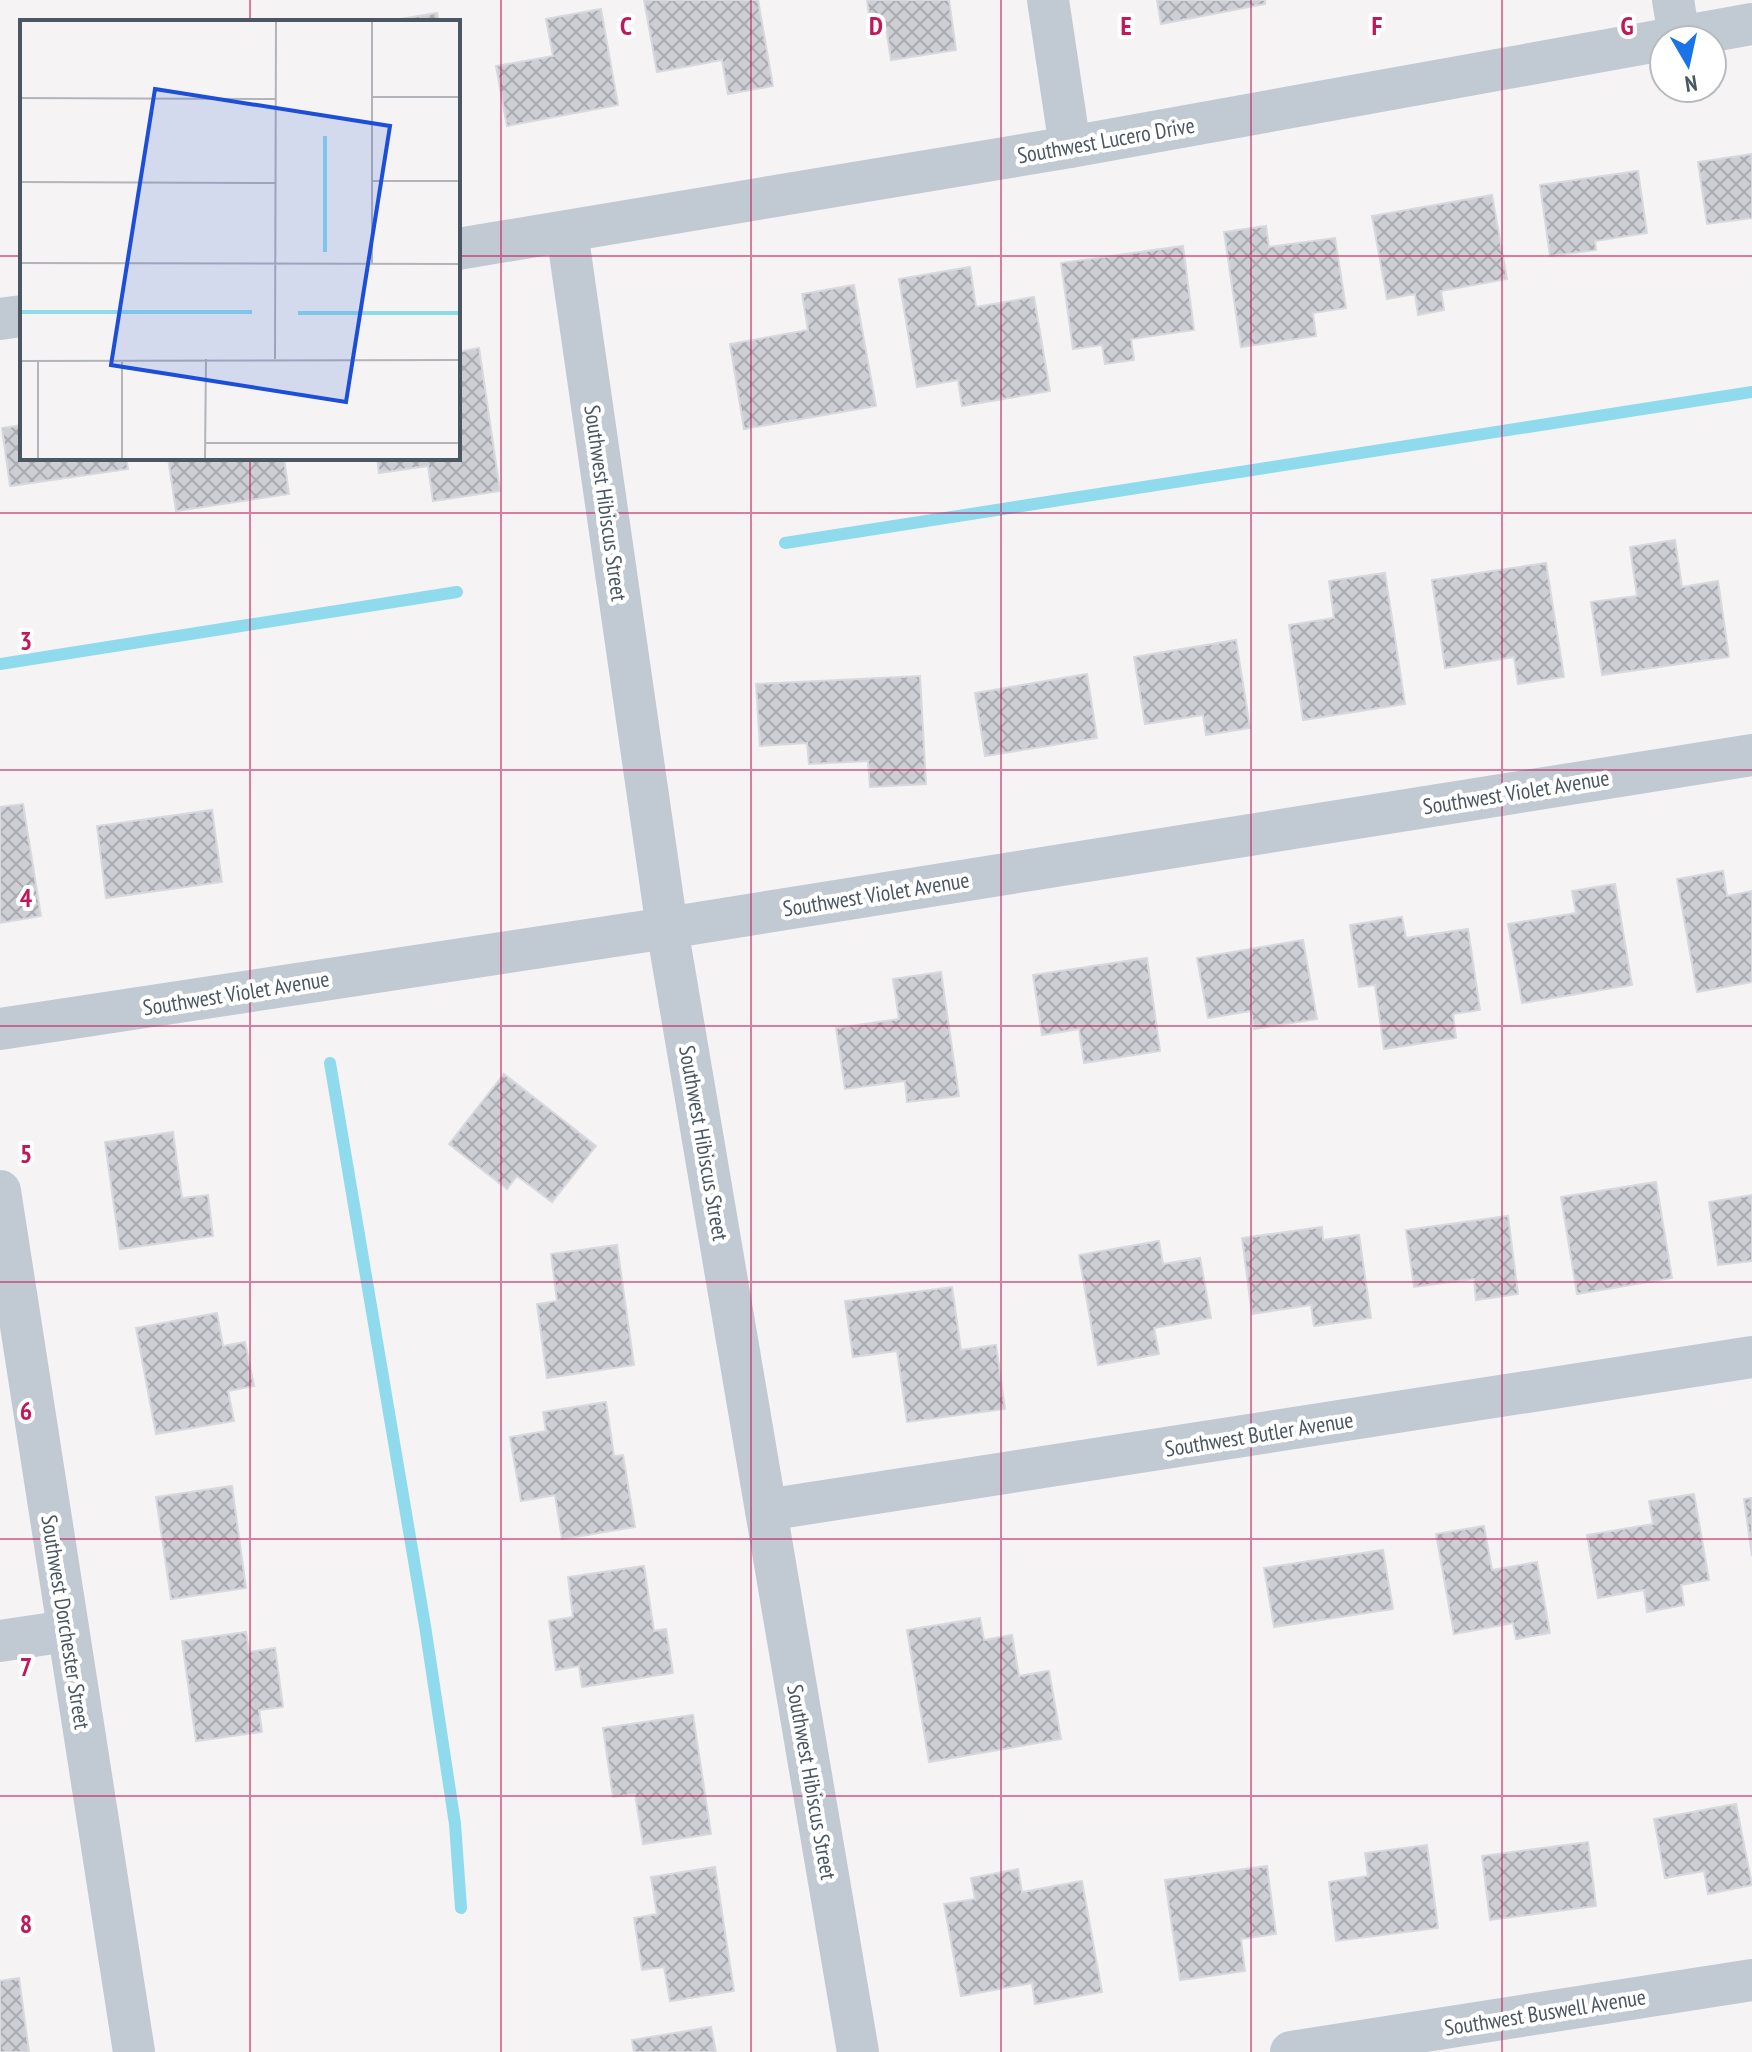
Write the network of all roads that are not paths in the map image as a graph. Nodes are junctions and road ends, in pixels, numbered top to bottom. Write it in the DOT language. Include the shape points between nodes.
graph roads {
  1 [pos="1048,0"];
  2 [pos="1676,18"];
  3 [pos="1752,24"];
  4 [pos="1070,147"];
  5 [pos="567,232"];
  6 [pos="460,249"];
  7 [pos="20,316"];
  8 [pos="0,319"];
  9 [pos="1752,755"];
  10 [pos="667,928"];
  11 [pos="0,1029"];
  12 [pos="0,1191"];
  13 [pos="1752,1357"];
  14 [pos="766,1510"];
  15 [pos="67,1631"];
  16 [pos="0,1641"];
  17 [pos="1752,1980"];
  18 [pos="134,2052"];
  19 [pos="858,2052"];
  20 [pos="1291,2052"];
  1 -- 4 [label="street"];
  2 -- 3 [label="street, Southwest Lucero Drive"];
  2 -- 4 [label="street, Southwest Lucero Drive"];
  4 -- 5 [label="street, Southwest Lucero Drive"];
  5 -- 6 [label="street, Southwest Lucero Drive"];
  5 -- 10 [label="street, Southwest Hibiscus Street"];
  7 -- 8 [label="street"];
  9 -- 10 [label="street, Southwest Violet Avenue"];
  10 -- 11 [label="street, Southwest Violet Avenue"];
  10 -- 14 [label="street, Southwest Hibiscus Street"];
  12 -- 15 [label="street, Southwest Dorchester Street"];
  13 -- 14 [label="street, Southwest Butler Avenue"];
  14 -- 19 [label="street, Southwest Hibiscus Street"];
  15 -- 16 [label="street"];
  15 -- 18 [label="street, Southwest Dorchester Street"];
  17 -- 20 [label="street, Southwest Buswell Avenue"];
}
